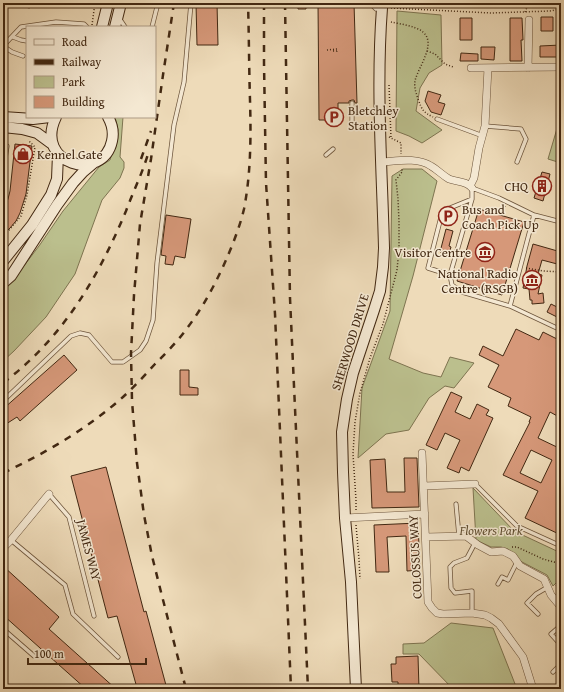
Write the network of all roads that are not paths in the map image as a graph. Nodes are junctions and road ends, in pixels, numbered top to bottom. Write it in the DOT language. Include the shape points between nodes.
graph roads {
  1 [pos="108,3"];
  2 [pos="121,3"];
  3 [pos="158,3"];
  4 [pos="191,3"];
  5 [pos="370,3"];
  6 [pos="387,6"];
  7 [pos="118,15"];
  8 [pos="529,20"];
  9 [pos="47,25"];
  10 [pos="34,26"];
  11 [pos="86,26"];
  12 [pos="102,26"];
  13 [pos="115,26"];
  14 [pos="124,26"];
  15 [pos="152,26"];
  16 [pos="26,27"];
  17 [pos="13,36"];
  18 [pos="26,41"];
  19 [pos="3,46"];
  20 [pos="23,56"];
  21 [pos="561,67"];
  22 [pos="471,68"];
  23 [pos="488,68"];
  24 [pos="528,68"];
  25 [pos="352,103"];
  26 [pos="3,117"];
  27 [pos="44,118"];
  28 [pos="56,118"];
  29 [pos="108,118"];
  30 [pos="437,119"];
  31 [pos="352,122"];
  32 [pos="485,126"];
  33 [pos="3,127"];
  34 [pos="483,136"];
  35 [pos="52,144"];
  36 [pos="7,146"];
  37 [pos="333,149"];
  38 [pos="58,154"];
  39 [pos="326,155"];
  40 [pos="96,162"];
  41 [pos="382,162"];
  42 [pos="517,162"];
  43 [pos="3,172"];
  44 [pos="471,187"];
  45 [pos="472,199"];
  46 [pos="534,215"];
  47 [pos="561,222"];
  48 [pos="3,261"];
  49 [pos="450,275"];
  50 [pos="3,284"];
  51 [pos="510,306"];
  52 [pos="561,330"];
  53 [pos="3,401"];
  54 [pos="422,453"];
  55 [pos="475,484"];
  56 [pos="424,486"];
  57 [pos="49,494"];
  58 [pos="456,504"];
  59 [pos="424,514"];
  60 [pos="350,518"];
  61 [pos="459,536"];
  62 [pos="426,537"];
  63 [pos="11,540"];
  64 [pos="475,543"];
  65 [pos="561,546"];
  66 [pos="3,548"];
  67 [pos="517,562"];
  68 [pos="498,584"];
  69 [pos="548,587"];
  70 [pos="561,606"];
  71 [pos="472,613"];
  72 [pos="538,614"];
  73 [pos="94,616"];
  74 [pos="558,628"];
  75 [pos="3,629"];
  76 [pos="561,645"];
  77 [pos="34,656"];
  78 [pos="118,657"];
  79 [pos="561,668"];
  80 [pos="553,672"];
  81 [pos="356,689"];
  82 [pos="533,689"];
  1 -- 12 [label="street"];
  2 -- 7 [label="street"];
  3 -- 15 [label="lane"];
  4 -- 53 [label="lane" via="184,82 174,125 157,263 153,320 146,341 140,350 123,362 112,362 89,335 71,336"];
  5 -- 6 [label="lane" via="376,9"];
  6 -- 41 [label="street, SHERWOOD DRIVE" via="380,43"];
  7 -- 13 [label="street"];
  7 -- 14 [label="lane"];
  8 -- 24 [label="street"];
  9 -- 10 [label="lane"];
  9 -- 11 [label="lane" via="56,22"];
  16 -- 17 [label="lane" via="22,27"];
  17 -- 18 [label="lane"];
  17 -- 19 [label="lane"];
  19 -- 20 [label="lane"];
  21 -- 24 [label="street"];
  22 -- 23 [label="street"];
  23 -- 24 [label="street"];
  23 -- 32 [label="street"];
  25 -- 31 [label="lane"];
  26 -- 27 [label="street" via="33,120"];
  28 -- 35 [label="street" via="50,134"];
  29 -- 40 [label="street" via="113,131 112,143 106,154"];
  30 -- 34 [label="lane"];
  32 -- 34 [label="street"];
  32 -- 42 [label="lane" via="521,130 526,138"];
  33 -- 35 [label="street" via="37,134"];
  34 -- 44 [label="street" via="478,148"];
  35 -- 38 [label="street"];
  36 -- 43 [label="lane"];
  37 -- 39 [label="lane"];
  38 -- 40 [label="street" via="66,161 76,164"];
  38 -- 48 [label="street" via="57,178 51,195"];
  40 -- 50 [label="street" via="73,183 11,276"];
  41 -- 44 [label="street" via="422,162 451,180"];
  41 -- 60 [label="street, SHERWOOD DRIVE" via="384,248 380,291 353,373 342,432 343,472"];
  44 -- 45 [label="lane"];
  44 -- 46 [label="lane"];
  45 -- 49 [label="lane"];
  45 -- 49 [label="lane" via="445,210 441,217 428,268"];
  46 -- 47 [label="lane"];
  46 -- 51 [label="lane"];
  49 -- 51 [label="lane" via="452,285 462,292"];
  51 -- 52 [label="lane"];
  54 -- 56 [label="street, COLOSSUS WAY"];
  55 -- 56 [label="street"];
  55 -- 65 [label="lane" via="517,526"];
  56 -- 59 [label="street, COLOSSUS WAY"];
  57 -- 63 [label="street, JAMES WAY"];
  57 -- 73 [label="lane, JAMES WAY" via="68,517"];
  58 -- 61 [label="lane"];
  59 -- 60 [label="street"];
  59 -- 62 [label="street, COLOSSUS WAY"];
  60 -- 81 [label="street, SHERWOOD DRIVE"];
  61 -- 62 [label="street"];
  61 -- 64 [label="street" via="466,536"];
  62 -- 71 [label="street, COLOSSUS WAY" via="428,602 437,613"];
  63 -- 66 [label="street, JAMES WAY"];
  63 -- 78 [label="lane" via="65,585 73,614"];
  64 -- 67 [label="street" via="491,552 503,551 513,556"];
  64 -- 71 [label="lane" via="467,558 454,562 450,567 451,588 455,592 472,591"];
  67 -- 68 [label="lane" via="508,580 502,577"];
  67 -- 69 [label="street" via="544,579"];
  69 -- 70 [label="street"];
  69 -- 72 [label="lane" via="527,603"];
  71 -- 82 [label="street, COLOSSUS WAY" via="485,615 499,624 523,657"];
  74 -- 76 [label="lane" via="551,634"];
  75 -- 77 [label="lane"];
  79 -- 80 [label="lane" via="559,666"];
}
